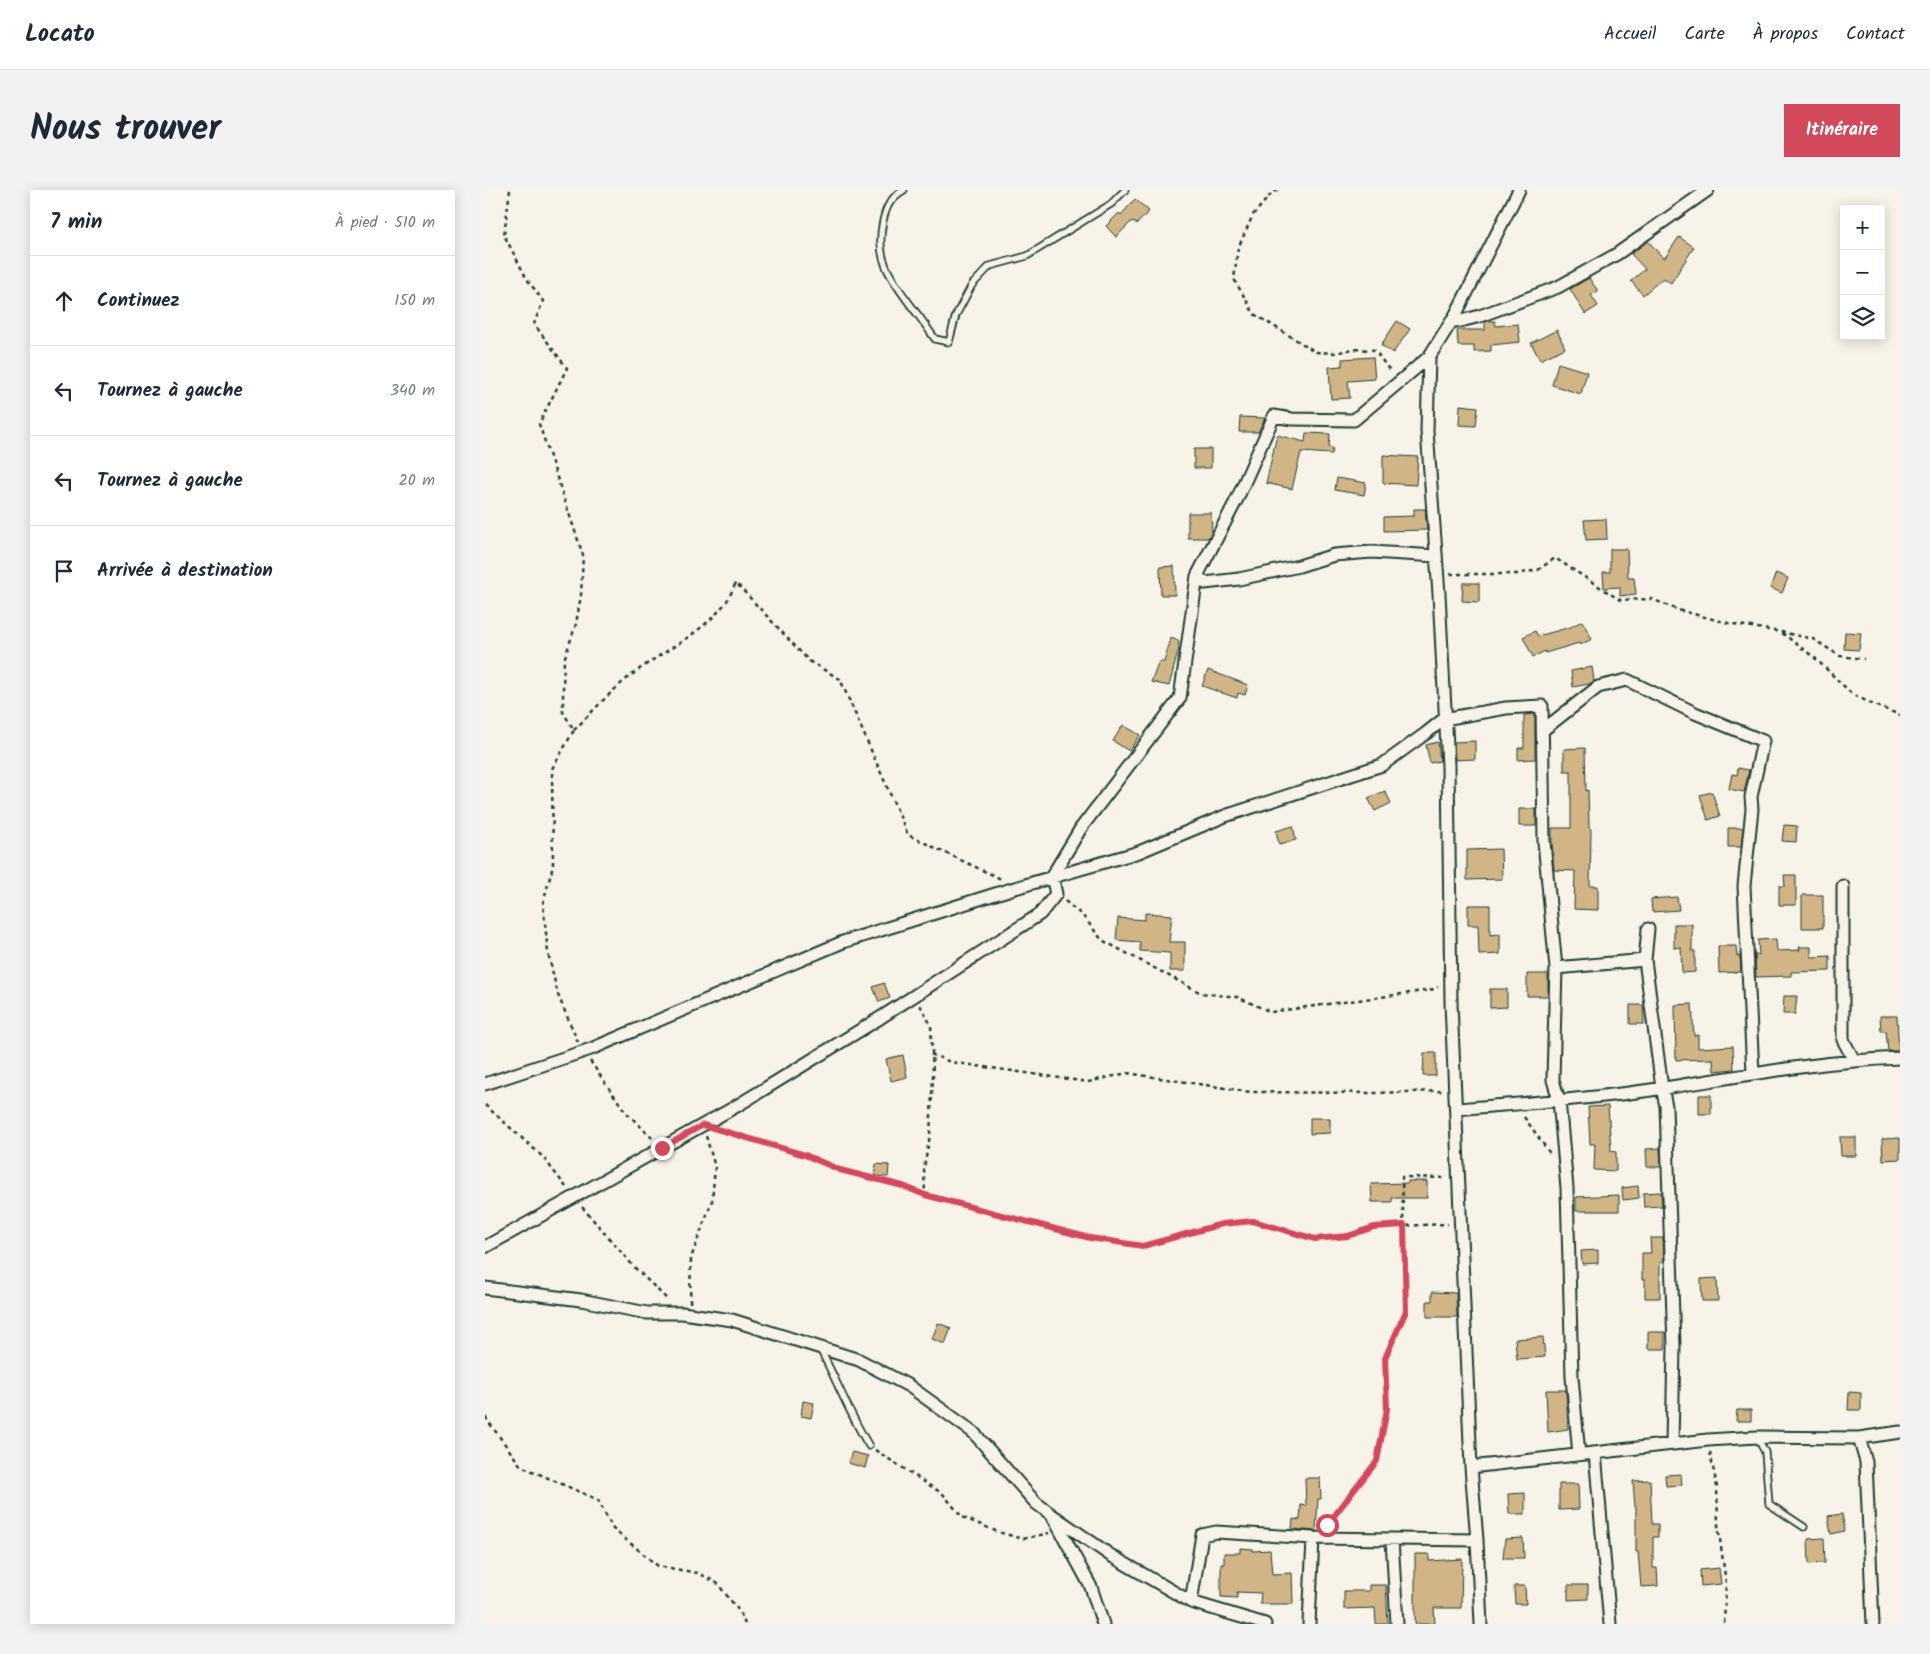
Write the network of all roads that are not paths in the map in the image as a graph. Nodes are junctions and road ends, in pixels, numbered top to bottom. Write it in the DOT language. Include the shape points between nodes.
graph roads {
  1 [pos="903,190"];
  2 [pos="1125,190"];
  3 [pos="1519,190"];
  4 [pos="1708,190"];
  5 [pos="1451,321"];
  6 [pos="1429,358"];
  7 [pos="1436,556"];
  8 [pos="1197,576"];
  9 [pos="1444,718"];
  10 [pos="1543,730"];
  11 [pos="1052,876"];
  12 [pos="1843,886"];
  13 [pos="1648,929"];
  14 [pos="1645,960"];
  15 [pos="1556,968"];
  16 [pos="1900,1058"];
  17 [pos="1854,1060"];
  18 [pos="1753,1073"];
  19 [pos="485,1084"];
  20 [pos="1662,1088"];
  21 [pos="1559,1100"];
  22 [pos="1456,1109"];
  23 [pos="485,1248"];
  24 [pos="485,1288"];
  25 [pos="819,1347"];
  26 [pos="1900,1432"];
  27 [pos="1757,1437"];
  28 [pos="1859,1438"];
  29 [pos="1672,1444"];
  30 [pos="869,1446"];
  31 [pos="1595,1453"];
  32 [pos="1579,1455"];
  33 [pos="1471,1466"];
  34 [pos="1052,1516"];
  35 [pos="1804,1527"];
  36 [pos="1313,1538"];
  37 [pos="1392,1539"];
  38 [pos="1477,1540"];
  39 [pos="1191,1602"];
  40 [pos="1103,1624"];
  41 [pos="1265,1624"];
  42 [pos="1309,1624"];
  43 [pos="1397,1624"];
  44 [pos="1481,1624"];
  45 [pos="1610,1624"];
  46 [pos="1873,1624"];
  1 -- 2 [label="lane" via="887,207 881,232 881,254 892,280 935,339 949,342 957,315 972,285 991,266 1027,256 1111,204"];
  3 -- 5 [label="street"];
  4 -- 5 [label="street" via="1617,254 1558,287 1480,316"];
  5 -- 6 [label="street"];
  6 -- 7 [label="street" via="1427,431"];
  6 -- 8 [label="street" via="1354,420 1274,416 1237,499"];
  7 -- 8 [label="street" via="1372,552 1334,555 1239,579 1205,583"];
  7 -- 9 [label="street"];
  8 -- 11 [label="street" via="1180,698 1081,828"];
  9 -- 10 [label="street" via="1543,706"];
  9 -- 11 [label="street" via="1382,765 1225,816 1139,852"];
  9 -- 22 [label="street" via="1448,766"];
  10 -- 15 [label="street" via="1545,842"];
  10 -- 18 [label="street" via="1598,687 1627,680 1763,741 1751,797 1744,886"];
  11 -- 19 [label="street" via="843,942 583,1052"];
  11 -- 23 [label="street" via="1056,894 1040,914 735,1107"];
  12 -- 17 [label="street" via="1843,1040"];
  13 -- 14 [label="street"];
  14 -- 15 [label="street"];
  14 -- 20 [label="street"];
  15 -- 21 [label="street" via="1553,1080"];
  16 -- 17 [label="street"];
  17 -- 18 [label="street"];
  18 -- 20 [label="street"];
  20 -- 21 [label="street"];
  20 -- 29 [label="street" via="1666,1106 1674,1347"];
  21 -- 22 [label="street"];
  21 -- 32 [label="street" via="1567,1188 1572,1377"];
  22 -- 33 [label="street"];
  24 -- 25 [label="street" via="581,1300 647,1313 732,1320"];
  25 -- 30 [label="lane"];
  25 -- 34 [label="street" via="859,1360 909,1386 973,1432 1036,1503"];
  26 -- 28 [label="street"];
  27 -- 28 [label="street"];
  27 -- 29 [label="street"];
  27 -- 35 [label="lane" via="1765,1452 1769,1504"];
  28 -- 46 [label="street" via="1866,1462"];
  29 -- 31 [label="street"];
  31 -- 32 [label="street"];
  31 -- 45 [label="street"];
  32 -- 33 [label="street"];
  33 -- 38 [label="street"];
  34 -- 39 [label="street" via="1110,1555"];
  34 -- 40 [label="street" via="1091,1587"];
  36 -- 37 [label="street"];
  36 -- 39 [label="street" via="1215,1532 1202,1535"];
  36 -- 42 [label="street"];
  37 -- 38 [label="street"];
  37 -- 43 [label="street"];
  38 -- 44 [label="street"];
  39 -- 41 [label="street"];
}
